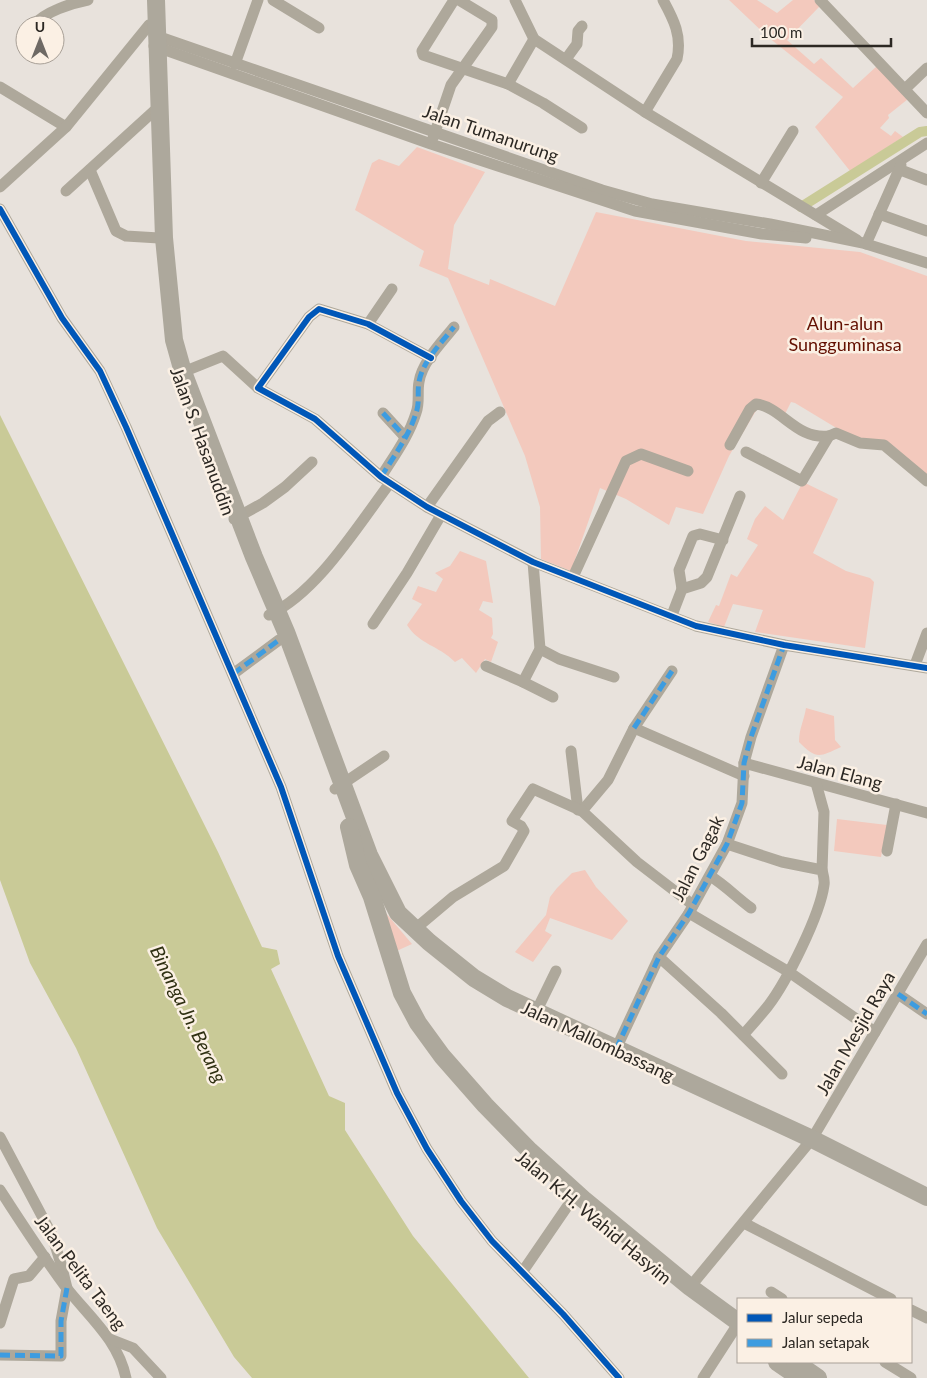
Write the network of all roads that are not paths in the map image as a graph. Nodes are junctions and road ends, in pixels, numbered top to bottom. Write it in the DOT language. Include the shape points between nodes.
graph roads {
  1 [pos="88,0"];
  2 [pos="146,0"];
  3 [pos="156,0"];
  4 [pos="258,0"];
  5 [pos="273,0"];
  6 [pos="454,0"];
  7 [pos="459,0"];
  8 [pos="515,0"];
  9 [pos="663,0"];
  10 [pos="820,0"];
  11 [pos="48,15"];
  12 [pos="582,26"];
  13 [pos="318,28"];
  14 [pos="152,37"];
  15 [pos="534,39"];
  16 [pos="566,59"];
  17 [pos="235,64"];
  18 [pos="927,68"];
  19 [pos="462,70"];
  20 [pos="508,84"];
  21 [pos="0,87"];
  22 [pos="905,89"];
  23 [pos="154,111"];
  24 [pos="645,112"];
  25 [pos="927,113"];
  26 [pos="66,127"];
  27 [pos="582,128"];
  28 [pos="792,131"];
  29 [pos="433,138"];
  30 [pos="927,143"];
  31 [pos="90,170"];
  32 [pos="927,180"];
  33 [pos="761,183"];
  34 [pos="0,187"];
  35 [pos="66,191"];
  36 [pos="0,209"];
  37 [pos="879,214"];
  38 [pos="816,215"];
  39 [pos="927,231"];
  40 [pos="159,238"];
  41 [pos="864,244"];
  42 [pos="927,263"];
  43 [pos="392,289"];
  44 [pos="368,324"];
  45 [pos="454,327"];
  46 [pos="431,358"];
  47 [pos="183,372"];
  48 [pos="258,388"];
  49 [pos="500,412"];
  50 [pos="383,413"];
  51 [pos="828,436"];
  52 [pos="405,437"];
  53 [pos="730,445"];
  54 [pos="746,452"];
  55 [pos="312,462"];
  56 [pos="688,471"];
  57 [pos="386,480"];
  58 [pos="927,481"];
  59 [pos="740,496"];
  60 [pos="427,507"];
  61 [pos="441,515"];
  62 [pos="235,518"];
  63 [pos="723,540"];
  64 [pos="540,565"];
  65 [pos="573,577"];
  66 [pos="682,589"];
  67 [pos="273,613"];
  68 [pos="672,615"];
  69 [pos="373,624"];
  70 [pos="927,633"];
  71 [pos="279,640"];
  72 [pos="784,645"];
  73 [pos="549,654"];
  74 [pos="915,665"];
  75 [pos="486,666"];
  76 [pos="927,668"];
  77 [pos="672,671"];
  78 [pos="233,674"];
  79 [pos="614,677"];
  80 [pos="523,682"];
  81 [pos="553,697"];
  82 [pos="634,728"];
  83 [pos="571,751"];
  84 [pos="384,756"];
  85 [pos="744,763"];
  86 [pos="744,776"];
  87 [pos="816,783"];
  88 [pos="341,794"];
  89 [pos="896,804"];
  90 [pos="576,809"];
  91 [pos="927,812"];
  92 [pos="728,844"];
  93 [pos="887,851"];
  94 [pos="822,870"];
  95 [pos="362,876"];
  96 [pos="710,876"];
  97 [pos="751,908"];
  98 [pos="691,909"];
  99 [pos="415,929"];
  100 [pos="927,944"];
  101 [pos="662,953"];
  102 [pos="556,971"];
  103 [pos="789,972"];
  104 [pos="898,994"];
  105 [pos="536,1012"];
  106 [pos="927,1014"];
  107 [pos="875,1032"];
  108 [pos="743,1035"];
  109 [pos="616,1049"];
  110 [pos="782,1074"];
  111 [pos="0,1137"];
  112 [pos="812,1139"];
  113 [pos="0,1190"];
  114 [pos="927,1197"];
  115 [pos="571,1201"];
  116 [pos="744,1223"];
  117 [pos="45,1257"];
  118 [pos="523,1271"];
  119 [pos="690,1287"];
  120 [pos="67,1288"];
  121 [pos="770,1292"];
  122 [pos="780,1298"];
  123 [pos="889,1298"];
  124 [pos="912,1310"];
  125 [pos="927,1318"];
  126 [pos="0,1323"];
  127 [pos="737,1328"];
  128 [pos="110,1339"];
  129 [pos="0,1355"];
  130 [pos="778,1363"];
  131 [pos="796,1363"];
  132 [pos="887,1363"];
  133 [pos="126,1378"];
  134 [pos="161,1378"];
  135 [pos="619,1378"];
  136 [pos="703,1378"];
  137 [pos="800,1378"];
  138 [pos="818,1378"];
  139 [pos="911,1378"];
  1 -- 11 [label="street"];
  2 -- 14 [label="highway, Jalan S. Hasanuddin"];
  3 -- 14 [label="highway, Jalan S. Hasanuddin"];
  4 -- 17 [label="street"];
  5 -- 13 [label="street"];
  6 -- 19 [label="street" via="422,54"];
  7 -- 19 [label="street" via="492,20"];
  8 -- 15 [label="street"];
  9 -- 24 [label="street" via="680,36 677,59"];
  10 -- 22 [label="street"];
  12 -- 16 [label="street" via="578,31 577,44"];
  14 -- 17 [label="street, Jalan Tumanurung"];
  14 -- 23 [label="highway, Jalan S. Hasanuddin"];
  14 -- 26 [label="street"];
  14 -- 29 [label="street, Jalan Tumanurung"];
  14 -- 47 [label="highway, Jalan S. Hasanuddin" via="164,238 174,340"];
  15 -- 16 [label="street, Jalan Tumanurung"];
  15 -- 20 [label="street"];
  16 -- 24 [label="street, Jalan Tumanurung"];
  17 -- 29 [label="street, Jalan Tumanurung"];
  18 -- 22 [label="street"];
  19 -- 20 [label="street"];
  19 -- 29 [label="street" via="447,94"];
  20 -- 27 [label="street"];
  21 -- 26 [label="street"];
  22 -- 25 [label="street"];
  23 -- 31 [label="street"];
  23 -- 40 [label="highway, Jalan S. Hasanuddin"];
  24 -- 33 [label="street, Jalan Tumanurung"];
  26 -- 34 [label="street"];
  28 -- 33 [label="street"];
  29 -- 41 [label="street, Jalan Tumanurung" via="635,211 762,234 830,238"];
  30 -- 38 [label="street"];
  31 -- 35 [label="street"];
  31 -- 40 [label="street" via="116,231 126,236"];
  32 -- 37 [label="street" via="900,167"];
  33 -- 38 [label="street, Jalan Tumanurung"];
  36 -- 78 [label="street" via="62,318 100,371"];
  37 -- 39 [label="street"];
  37 -- 41 [label="street"];
  38 -- 41 [label="street, Jalan Tumanurung"];
  40 -- 62 [label="highway, Jalan S. Hasanuddin" via="169,340 176,374"];
  41 -- 42 [label="street, Jalan Tumanurung"];
  43 -- 44 [label="street"];
  44 -- 46 [label="street"];
  44 -- 48 [label="street" via="332,312 314,311"];
  45 -- 46 [label="street"];
  46 -- 52 [label="street" via="420,379 417,409"];
  47 -- 48 [label="street" via="223,356"];
  47 -- 62 [label="highway, Jalan S. Hasanuddin"];
  48 -- 57 [label="street" via="316,419"];
  49 -- 60 [label="street" via="488,421"];
  50 -- 52 [label="street"];
  51 -- 53 [label="street" via="813,436 789,424 768,407 756,404"];
  51 -- 54 [label="street" via="802,481"];
  51 -- 58 [label="street" via="836,433 860,443 884,445"];
  52 -- 57 [label="street"];
  55 -- 62 [label="street" via="285,488 255,509"];
  56 -- 65 [label="street" via="641,454 626,461"];
  57 -- 60 [label="street"];
  57 -- 67 [label="street" via="328,565"];
  59 -- 63 [label="street"];
  60 -- 61 [label="street"];
  61 -- 64 [label="street"];
  61 -- 69 [label="street" via="408,573"];
  62 -- 67 [label="highway, Jalan S. Hasanuddin"];
  63 -- 66 [label="street" via="707,577 701,583"];
  63 -- 66 [label="street" via="700,534 692,536 679,570"];
  64 -- 65 [label="street"];
  64 -- 73 [label="street"];
  65 -- 68 [label="street"];
  66 -- 68 [label="street"];
  67 -- 71 [label="highway, Jalan S. Hasanuddin"];
  67 -- 88 [label="highway, Jalan S. Hasanuddin"];
  68 -- 72 [label="street" via="696,626"];
  70 -- 74 [label="street"];
  71 -- 78 [label="street"];
  71 -- 88 [label="highway, Jalan S. Hasanuddin"];
  72 -- 74 [label="street"];
  72 -- 85 [label="street, Jalan Gagak"];
  73 -- 79 [label="street"];
  73 -- 80 [label="street"];
  74 -- 76 [label="street"];
  75 -- 80 [label="street"];
  77 -- 82 [label="street"];
  78 -- 118 [label="street" via="281,787 338,956 397,1093 461,1201 492,1241"];
  80 -- 81 [label="street"];
  82 -- 86 [label="street"];
  82 -- 90 [label="street" via="608,780"];
  83 -- 90 [label="street"];
  84 -- 88 [label="street"];
  85 -- 86 [label="street, Jalan Gagak"];
  85 -- 87 [label="street, Jalan Elang"];
  86 -- 92 [label="street, Jalan Gagak" via="742,803"];
  87 -- 89 [label="street, Jalan Elang"];
  87 -- 94 [label="street" via="824,812"];
  88 -- 95 [label="highway"];
  88 -- 99 [label="highway, Jalan Mallombassang" via="398,912"];
  89 -- 91 [label="street, Jalan Elang"];
  89 -- 93 [label="street"];
  90 -- 98 [label="street"];
  90 -- 99 [label="street" via="531,789 512,821 524,831 508,863 446,902"];
  92 -- 94 [label="street" via="782,862"];
  92 -- 96 [label="street, Jalan Gagak"];
  94 -- 103 [label="street" via="824,884 820,898"];
  95 -- 115 [label="highway, Jalan K.H. Wahid Hasyim" via="377,954 391,996 408,1028 487,1122"];
  95 -- 119 [label="highway, Jalan K.H. Wahid Hasyim" via="372,897 402,993 418,1023 442,1056 530,1151"];
  96 -- 97 [label="street"];
  96 -- 98 [label="street, Jalan Gagak"];
  98 -- 101 [label="street, Jalan Gagak"];
  98 -- 103 [label="street"];
  99 -- 105 [label="highway, Jalan Mallombassang" via="474,978"];
  100 -- 104 [label="street, Jalan Mesjid Raya"];
  101 -- 108 [label="street"];
  101 -- 109 [label="street, Jalan Gagak"];
  102 -- 105 [label="street"];
  103 -- 107 [label="street"];
  103 -- 108 [label="street" via="769,1005"];
  104 -- 106 [label="street"];
  104 -- 107 [label="street, Jalan Mesjid Raya"];
  105 -- 109 [label="highway, Jalan Mallombassang"];
  107 -- 112 [label="street, Jalan Mesjid Raya"];
  108 -- 110 [label="street"];
  109 -- 112 [label="highway, Jalan Mallombassang"];
  111 -- 120 [label="street" via="52,1235"];
  112 -- 114 [label="highway, Jalan Mallombassang"];
  112 -- 116 [label="street, Jalan Mesjid Raya"];
  113 -- 117 [label="street, Jalan Pelita Taeng"];
  115 -- 118 [label="street"];
  115 -- 127 [label="highway, Jalan K.H. Wahid Hasyim" via="686,1295"];
  116 -- 119 [label="street, Jalan Mesjid Raya"];
  116 -- 123 [label="street"];
  117 -- 120 [label="street, Jalan Pelita Taeng"];
  117 -- 126 [label="street" via="29,1276 14,1279"];
  118 -- 135 [label="street"];
  119 -- 127 [label="highway, Jalan K.H. Wahid Hasyim"];
  120 -- 128 [label="street, Jalan Pelita Taeng"];
  120 -- 129 [label="street" via="61,1321 61,1356"];
  121 -- 122 [label="street"];
  124 -- 125 [label="street"];
  127 -- 136 [label="street"];
  128 -- 133 [label="street, Jalan Pelita Taeng" via="120,1356"];
  128 -- 134 [label="street" via="133,1348"];
  130 -- 137 [label="highway"];
  131 -- 138 [label="highway"];
  132 -- 139 [label="street"];
}
